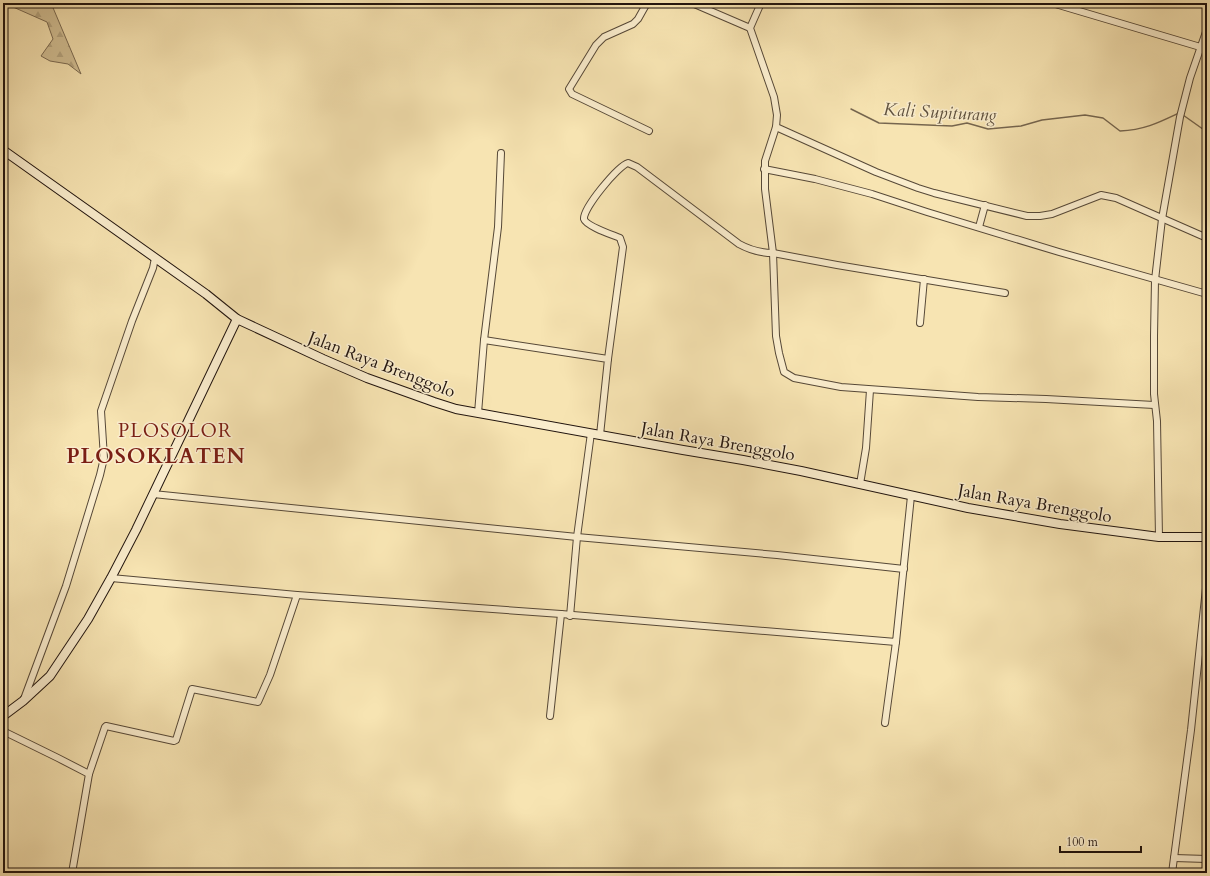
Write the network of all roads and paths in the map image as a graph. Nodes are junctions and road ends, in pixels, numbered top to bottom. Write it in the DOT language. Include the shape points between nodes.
graph roads {
  1 [pos="647,3"];
  2 [pos="692,3"];
  3 [pos="761,3"];
  4 [pos="1052,3"];
  5 [pos="750,28"];
  6 [pos="1207,29"];
  7 [pos="1200,47"];
  8 [pos="1207,49"];
  9 [pos="776,127"];
  10 [pos="649,131"];
  11 [pos="3,150"];
  12 [pos="501,153"];
  13 [pos="764,169"];
  14 [pos="985,205"];
  15 [pos="1162,219"];
  16 [pos="979,227"];
  17 [pos="1207,238"];
  18 [pos="773,253"];
  19 [pos="155,258"];
  20 [pos="924,279"];
  21 [pos="1155,280"];
  22 [pos="1005,293"];
  23 [pos="1207,294"];
  24 [pos="237,319"];
  25 [pos="920,323"];
  26 [pos="484,340"];
  27 [pos="608,359"];
  28 [pos="870,390"];
  29 [pos="1154,405"];
  30 [pos="478,413"];
  31 [pos="591,433"];
  32 [pos="600,434"];
  33 [pos="860,484"];
  34 [pos="153,494"];
  35 [pos="911,496"];
  36 [pos="577,537"];
  37 [pos="1159,537"];
  38 [pos="1207,537"];
  39 [pos="904,568"];
  40 [pos="111,578"];
  41 [pos="1207,579"];
  42 [pos="297,595"];
  43 [pos="561,614"];
  44 [pos="570,616"];
  45 [pos="896,642"];
  46 [pos="23,701"];
  47 [pos="3,716"];
  48 [pos="550,716"];
  49 [pos="885,723"];
  50 [pos="3,731"];
  51 [pos="89,774"];
  52 [pos="1174,858"];
  53 [pos="1207,860"];
  54 [pos="72,873"];
  55 [pos="1172,873"];
  1 -- 10 [label="street" via="633,24 604,37 596,45 569,89 572,94"];
  2 -- 5 [label="street"];
  3 -- 5 [label="street"];
  4 -- 7 [label="street"];
  5 -- 9 [label="street" via="774,97"];
  6 -- 7 [label="street"];
  7 -- 8 [label="street"];
  7 -- 15 [label="street" via="1182,107"];
  9 -- 13 [label="street"];
  9 -- 14 [label="street" via="918,188"];
  11 -- 19 [label="main road, Jalan Raya Brenggolo"];
  12 -- 26 [label="street" via="498,227"];
  13 -- 16 [label="street" via="872,194"];
  13 -- 18 [label="street"];
  14 -- 15 [label="street" via="1027,216 1040,216 1052,214 1101,195 1116,198"];
  14 -- 16 [label="street"];
  15 -- 17 [label="street"];
  15 -- 21 [label="street"];
  16 -- 21 [label="street"];
  18 -- 20 [label="street"];
  18 -- 27 [label="street" via="750,250 739,244 637,167 628,163 623,165 600,191 584,218 590,225 620,238 622,242"];
  18 -- 28 [label="street" via="776,336 784,372 794,378"];
  19 -- 24 [label="main road, Jalan Raya Brenggolo"];
  19 -- 46 [label="street" via="154,268 100,411 104,458 100,474 66,586"];
  20 -- 22 [label="street"];
  20 -- 25 [label="street"];
  21 -- 23 [label="street"];
  21 -- 29 [label="street"];
  24 -- 30 [label="main road, Jalan Raya Brenggolo" via="367,378 434,402"];
  24 -- 34 [label="main road"];
  26 -- 27 [label="street"];
  26 -- 30 [label="street"];
  27 -- 32 [label="street"];
  28 -- 29 [label="street"];
  28 -- 33 [label="street" via="866,448"];
  29 -- 37 [label="street" via="1157,421"];
  30 -- 31 [label="main road, Jalan Raya Brenggolo"];
  31 -- 32 [label="main road, Jalan Raya Brenggolo"];
  31 -- 36 [label="street"];
  32 -- 33 [label="main road, Jalan Raya Brenggolo"];
  33 -- 35 [label="main road, Jalan Raya Brenggolo"];
  34 -- 36 [label="street"];
  34 -- 40 [label="main road"];
  35 -- 37 [label="main road, Jalan Raya Brenggolo" via="1060,524"];
  35 -- 39 [label="street"];
  36 -- 39 [label="street"];
  36 -- 44 [label="street"];
  37 -- 38 [label="main road, Jalan Raya Brenggolo"];
  39 -- 45 [label="street"];
  40 -- 42 [label="street"];
  40 -- 46 [label="main road" via="88,619 50,676"];
  41 -- 52 [label="street"];
  42 -- 43 [label="street"];
  42 -- 51 [label="street" via="270,675 258,702 192,689 175,741 106,726"];
  43 -- 44 [label="street"];
  43 -- 48 [label="street"];
  44 -- 45 [label="street"];
  45 -- 49 [label="street"];
  46 -- 47 [label="main road"];
  50 -- 51 [label="street"];
  51 -- 54 [label="street"];
  52 -- 53 [label="street"];
  52 -- 55 [label="street"];
}
